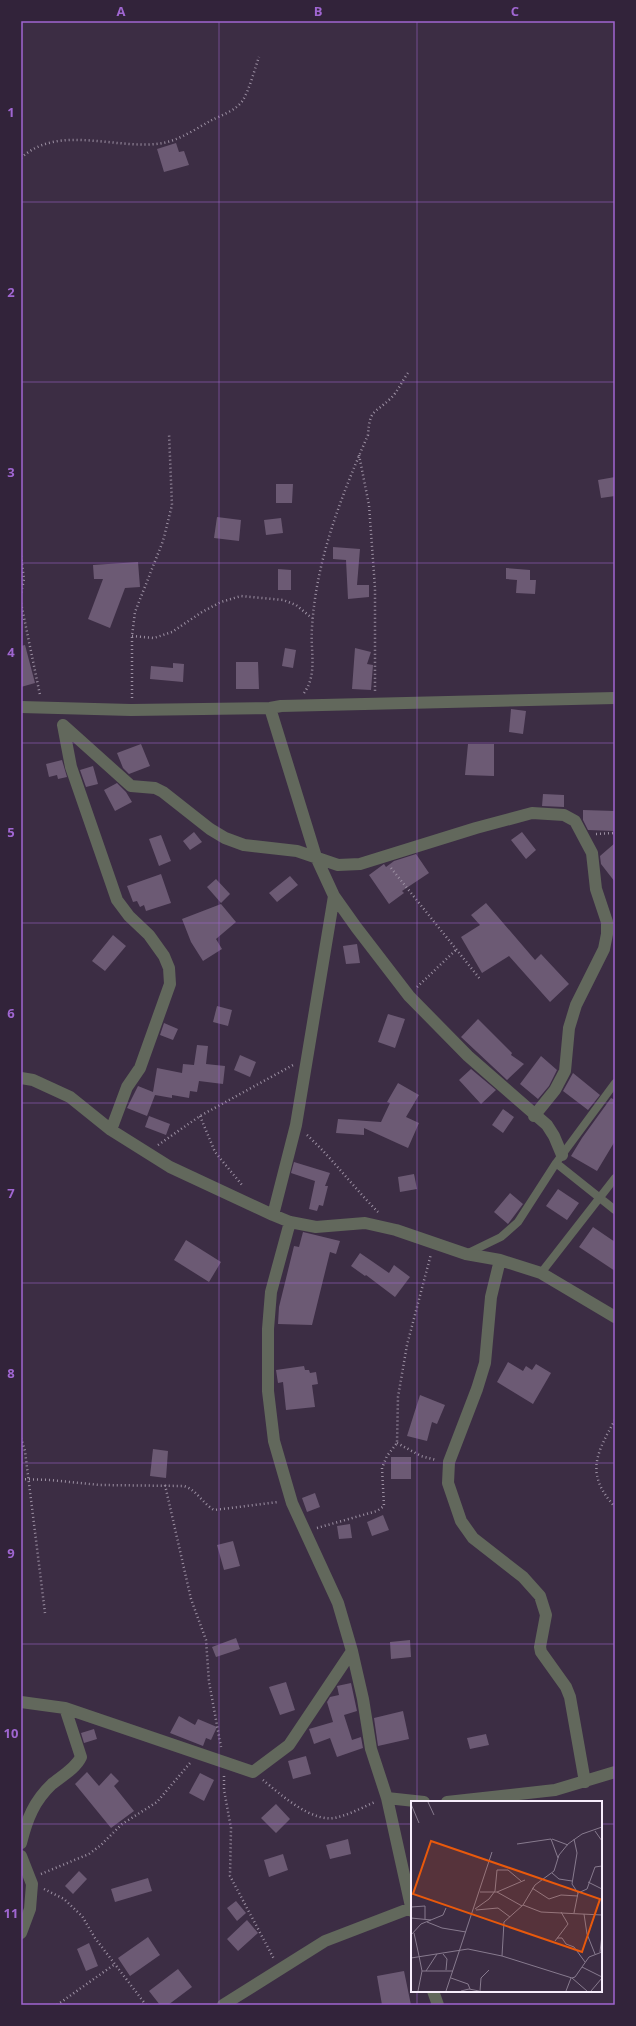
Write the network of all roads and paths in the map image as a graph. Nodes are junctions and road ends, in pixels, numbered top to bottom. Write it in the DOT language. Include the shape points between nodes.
graph roads {
  1 [pos="258,57"];
  2 [pos="21,158"];
  3 [pos="408,372"];
  4 [pos="169,433"];
  5 [pos="359,455"];
  6 [pos="21,556"];
  7 [pos="21,594"];
  8 [pos="21,603"];
  9 [pos="313,619"];
  10 [pos="132,636"];
  11 [pos="303,694"];
  12 [pos="615,698"];
  13 [pos="375,704"];
  14 [pos="21,707"];
  15 [pos="42,708"];
  16 [pos="270,708"];
  17 [pos="60,710"];
  18 [pos="132,710"];
  19 [pos="63,725"];
  20 [pos="615,833"];
  21 [pos="583,835"];
  22 [pos="382,856"];
  23 [pos="316,857"];
  24 [pos="334,896"];
  25 [pos="457,949"];
  26 [pos="480,979"];
  27 [pos="409,996"];
  28 [pos="309,1056"];
  29 [pos="21,1078"];
  30 [pos="615,1082"];
  31 [pos="200,1116"];
  32 [pos="534,1116"];
  33 [pos="296,1125"];
  34 [pos="111,1130"];
  35 [pos="149,1153"];
  36 [pos="559,1159"];
  37 [pos="615,1178"];
  38 [pos="246,1190"];
  39 [pos="600,1199"];
  40 [pos="615,1210"];
  41 [pos="380,1214"];
  42 [pos="273,1215"];
  43 [pos="290,1222"];
  44 [pos="433,1244"];
  45 [pos="466,1254"];
  46 [pos="500,1260"];
  47 [pos="541,1273"];
  48 [pos="615,1317"];
  49 [pos="615,1420"];
  50 [pos="21,1438"];
  51 [pos="397,1443"];
  52 [pos="449,1462"];
  53 [pos="21,1479"];
  54 [pos="28,1479"];
  55 [pos="165,1485"];
  56 [pos="292,1503"];
  57 [pos="615,1507"];
  58 [pos="306,1532"];
  59 [pos="45,1613"];
  60 [pos="352,1651"];
  61 [pos="21,1702"];
  62 [pos="65,1708"];
  63 [pos="198,1754"];
  64 [pos="224,1763"];
  65 [pos="253,1772"];
  66 [pos="615,1772"];
  67 [pos="585,1782"];
  68 [pos="387,1798"];
  69 [pos="415,1801"];
  70 [pos="456,1801"];
  71 [pos="21,1843"];
  72 [pos="21,1856"];
  73 [pos="32,1881"];
  74 [pos="411,1906"];
  75 [pos="411,1910"];
  76 [pos="21,1933"];
  77 [pos="115,1964"];
  78 [pos="280,1970"];
  79 [pos="433,1992"];
  80 [pos="57,2005"];
  81 [pos="146,2005"];
  82 [pos="223,2005"];
  83 [pos="438,2005"];
  1 -- 2 [label="path" via="242,101 234,109 179,137 163,143 140,144 110,144 86,140 54,141 37,146"];
  3 -- 5 [label="path" via="391,399 372,412 368,435"];
  4 -- 10 [label="path" via="172,505 163,541 135,612"];
  5 -- 9 [label="path" via="329,532"];
  5 -- 13 [label="path" via="369,505 375,588"];
  6 -- 7 [label="path" via="24,570"];
  8 -- 15 [label="path"];
  9 -- 10 [label="path" via="296,605 283,600 241,596 221,602 172,632 154,638"];
  9 -- 11 [label="path" via="311,684"];
  10 -- 18 [label="path"];
  12 -- 13 [label="street"];
  13 -- 16 [label="street"];
  14 -- 15 [label="street"];
  15 -- 17 [label="street"];
  16 -- 18 [label="street"];
  16 -- 23 [label="street"];
  17 -- 18 [label="street"];
  17 -- 19 [label="street"];
  19 -- 23 [label="street" via="131,786 155,788 163,792 225,838"];
  19 -- 34 [label="street" via="71,767 117,900 149,935 169,968 168,992 140,1068 127,1087"];
  20 -- 21 [label="path"];
  21 -- 22 [label="street" via="570,817 532,813"];
  21 -- 32 [label="street" via="592,853 596,889 607,934 604,948 569,1028 565,1071 555,1090"];
  22 -- 23 [label="street" via="360,864 338,865"];
  22 -- 25 [label="path"];
  23 -- 24 [label="street"];
  24 -- 27 [label="street"];
  24 -- 28 [label="street"];
  25 -- 26 [label="path"];
  25 -- 27 [label="path"];
  27 -- 32 [label="street" via="468,1056"];
  28 -- 31 [label="path"];
  28 -- 33 [label="street"];
  29 -- 34 [label="street" via="33,1080 70,1097"];
  30 -- 36 [label="lane"];
  31 -- 35 [label="path"];
  31 -- 38 [label="path" via="215,1152"];
  32 -- 36 [label="street" via="550,1129"];
  33 -- 41 [label="path" via="327,1153"];
  33 -- 42 [label="street"];
  34 -- 35 [label="street"];
  35 -- 42 [label="street" via="170,1167"];
  36 -- 39 [label="lane"];
  36 -- 45 [label="lane" via="518,1222 501,1237"];
  37 -- 39 [label="lane"];
  39 -- 40 [label="lane"];
  39 -- 47 [label="lane"];
  42 -- 43 [label="street"];
  43 -- 44 [label="street" via="316,1227 365,1223 396,1230"];
  43 -- 56 [label="street" via="271,1292 268,1391 278,1457"];
  44 -- 45 [label="street"];
  44 -- 51 [label="path" via="407,1345 398,1397"];
  45 -- 46 [label="street"];
  46 -- 47 [label="street"];
  46 -- 52 [label="street" via="491,1297 485,1363"];
  47 -- 48 [label="street"];
  49 -- 57 [label="path" via="600,1448 596,1470 597,1478"];
  50 -- 54 [label="path"];
  51 -- 52 [label="path" via="421,1456"];
  51 -- 58 [label="path" via="382,1468 382,1509"];
  52 -- 67 [label="street" via="448,1483 453,1503 466,1530 479,1544 523,1577 540,1596 546,1615 541,1652 566,1687 570,1697"];
  53 -- 54 [label="path"];
  54 -- 55 [label="path" via="100,1485"];
  54 -- 59 [label="path"];
  55 -- 56 [label="path" via="192,1488 214,1510 263,1503"];
  55 -- 64 [label="path" via="191,1599 206,1640 209,1682"];
  56 -- 58 [label="street"];
  58 -- 60 [label="street" via="338,1603"];
  60 -- 65 [label="street" via="289,1745"];
  60 -- 68 [label="street" via="371,1749"];
  61 -- 62 [label="street"];
  62 -- 63 [label="street"];
  62 -- 71 [label="street" via="81,1757 79,1762 36,1801 26,1823"];
  63 -- 64 [label="street"];
  63 -- 73 [label="path" via="156,1802 122,1824 101,1845"];
  64 -- 65 [label="street"];
  64 -- 78 [label="path" via="224,1790 231,1828 230,1876"];
  65 -- 68 [label="path" via="288,1800 316,1816 336,1818"];
  66 -- 67 [label="street"];
  67 -- 70 [label="street" via="555,1790"];
  68 -- 69 [label="street"];
  68 -- 74 [label="street"];
  72 -- 73 [label="street"];
  73 -- 76 [label="street" via="30,1909"];
  73 -- 77 [label="path" via="64,1899 82,1916"];
  75 -- 78 [label="street" via="332,1937"];
  77 -- 80 [label="path"];
  77 -- 81 [label="path"];
  78 -- 82 [label="street"];
  79 -- 83 [label="street"];
}
